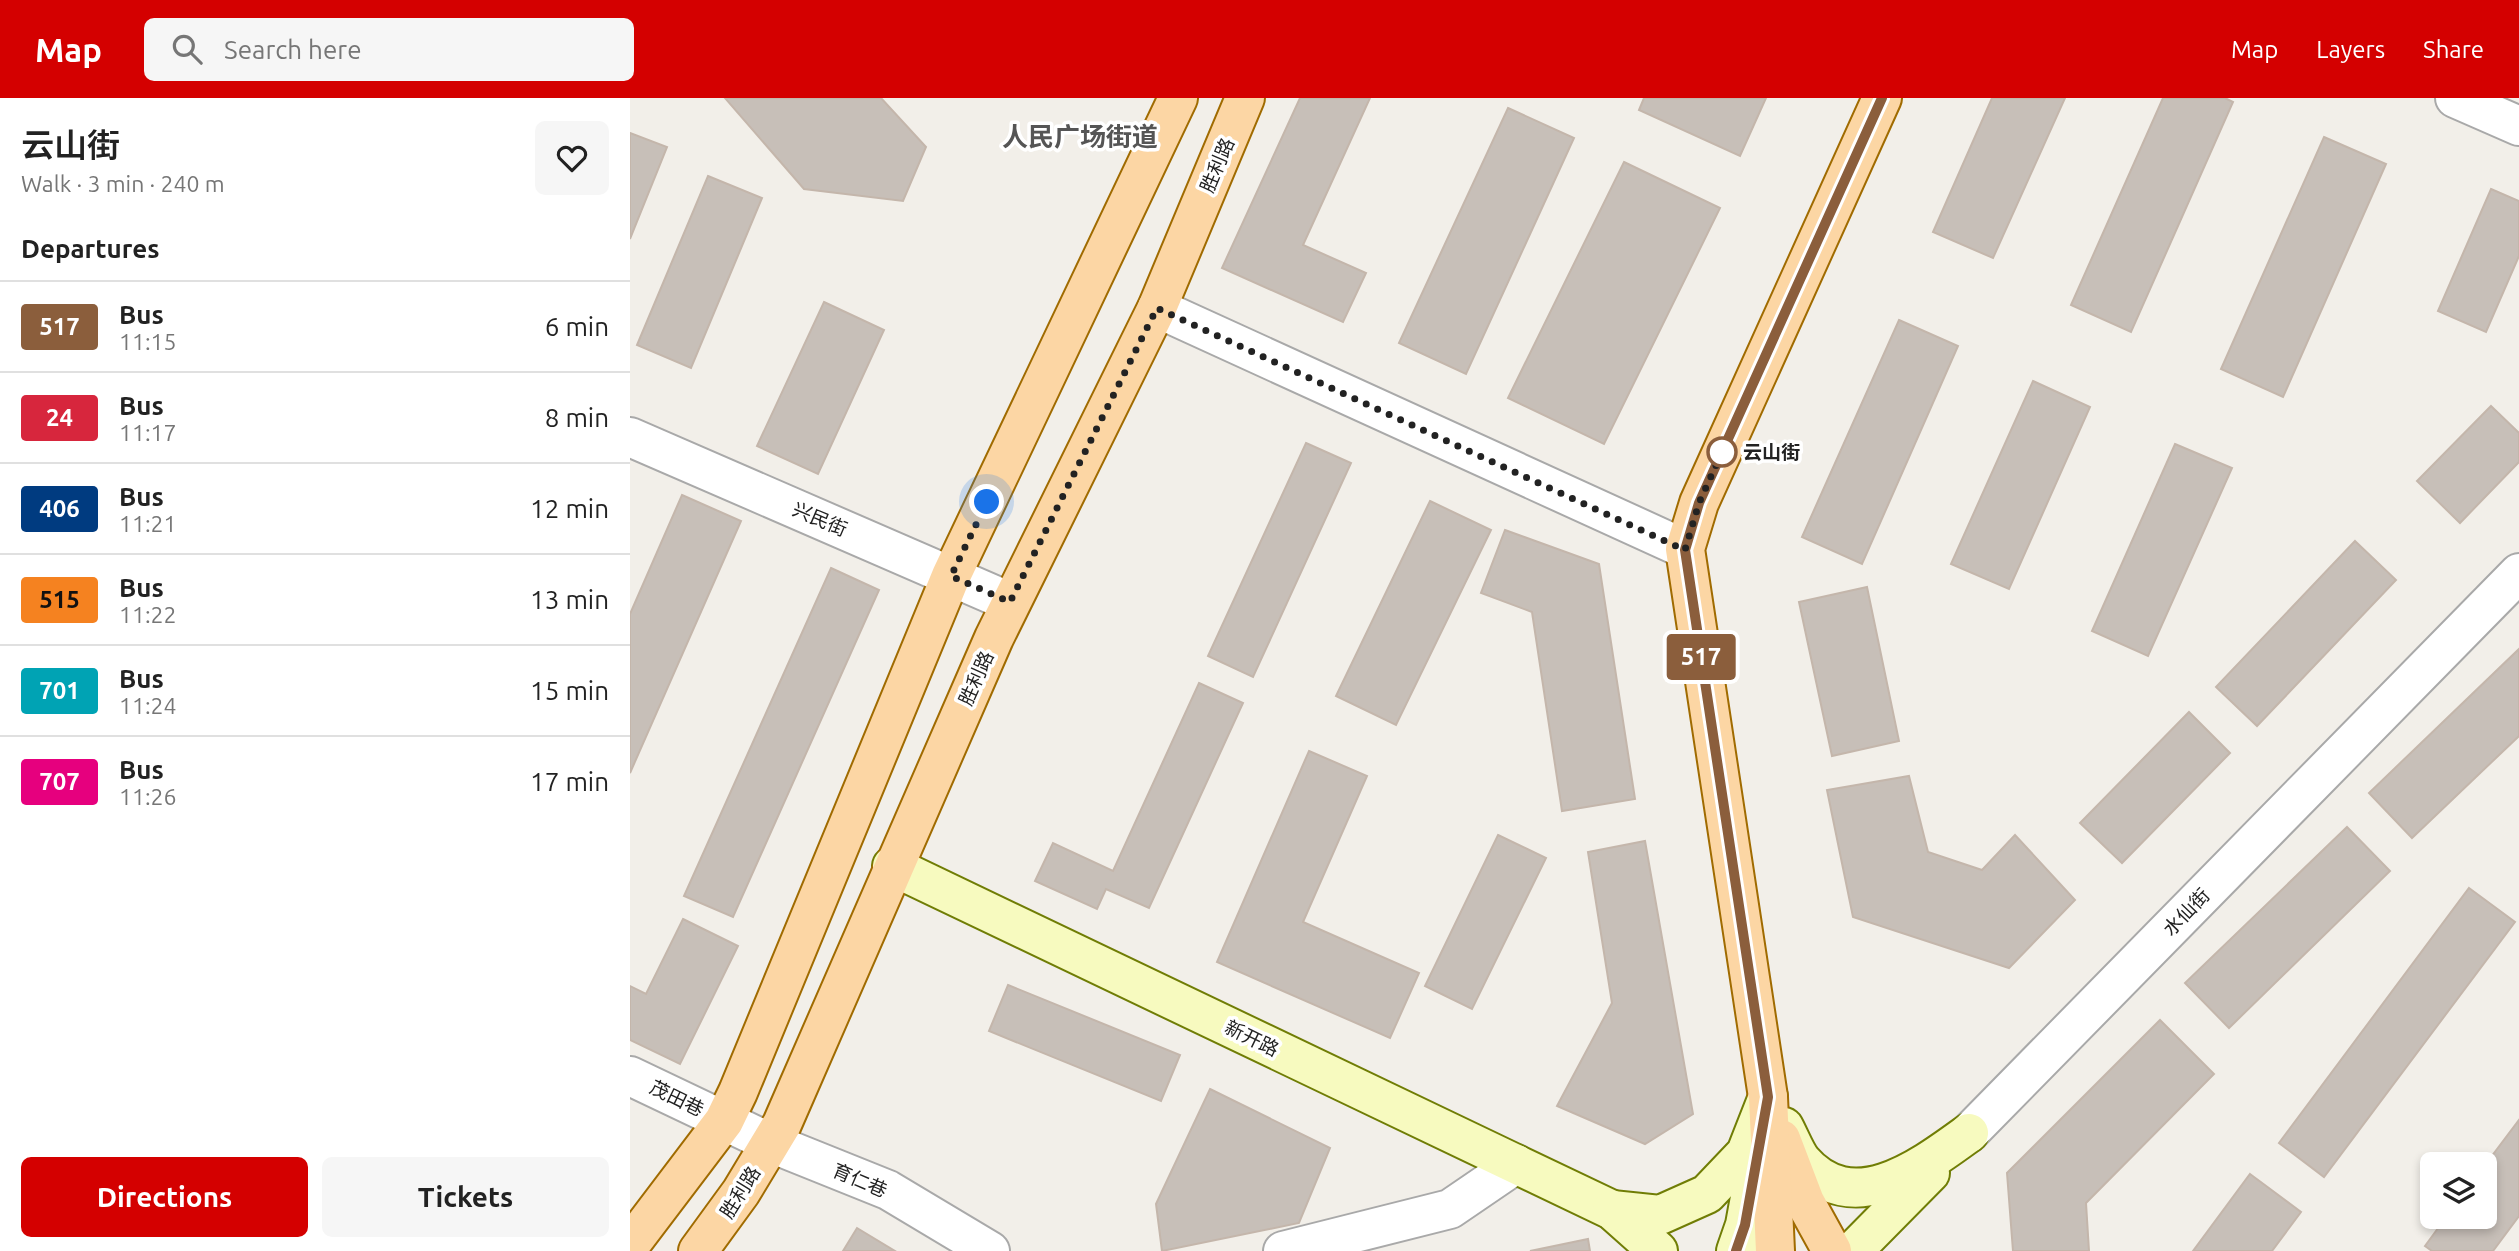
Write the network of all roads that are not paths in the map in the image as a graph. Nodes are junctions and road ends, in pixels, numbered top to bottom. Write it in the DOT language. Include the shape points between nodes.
graph roads {
  1 [pos="1178,98"];
  2 [pos="1245,98"];
  3 [pos="1882,98"];
  4 [pos="2455,98"];
  5 [pos="2513,115"];
  6 [pos="1157,308"];
  7 [pos="630,437"];
  8 [pos="1685,550"];
  9 [pos="2519,573"];
  10 [pos="951,576"];
  11 [pos="1010,602"];
  12 [pos="892,866"];
  13 [pos="630,1076"];
  14 [pos="1768,1097"];
  15 [pos="724,1121"];
  16 [pos="1969,1133"];
  17 [pos="771,1143"];
  18 [pos="1517,1164"];
  19 [pos="1612,1210"];
  20 [pos="630,1245"];
  21 [pos="698,1251"];
  22 [pos="990,1251"];
  23 [pos="1283,1251"];
  24 [pos="1658,1251"];
  25 [pos="1736,1251"];
  26 [pos="1775,1251"];
  27 [pos="1832,1251"];
  28 [pos="1853,1251"];
  29 [pos="1878,1251"];
  1 -- 10 [label="main road"];
  2 -- 6 [label="main road, 胜利路"];
  3 -- 8 [label="main road" via="1699,503"];
  4 -- 5 [label="street"];
  6 -- 8 [label="street"];
  6 -- 11 [label="main road, 胜利路"];
  7 -- 10 [label="street, 兴民街"];
  8 -- 14 [label="main road"];
  9 -- 16 [label="street, 水仙街"];
  10 -- 11 [label="street, 兴民街"];
  10 -- 15 [label="main road"];
  11 -- 12 [label="main road, 胜利路"];
  12 -- 17 [label="main road, 胜利路"];
  12 -- 18 [label="main road, 新开路"];
  13 -- 15 [label="street, 茂田巷"];
  14 -- 16 [label="main road" via="1802,1160 1822,1178 1850,1190 1890,1183 1925,1165"];
  14 -- 19 [label="main road" via="1746,1153 1707,1194 1660,1215"];
  14 -- 25 [label="main road" via="1745,1225"];
  14 -- 26 [label="main road"];
  14 -- 27 [label="main road" via="1790,1167"];
  15 -- 17 [label="street, 育仁巷"];
  15 -- 20 [label="main road"];
  16 -- 28 [label="main road, 水仙街"];
  16 -- 29 [label="main road" via="1902,1213"];
  17 -- 21 [label="main road, 胜利路"];
  17 -- 22 [label="street, 育仁巷" via="888,1190"];
  18 -- 19 [label="main road, 新开路"];
  18 -- 23 [label="street" via="1450,1209"];
  19 -- 24 [label="main road"];
}
